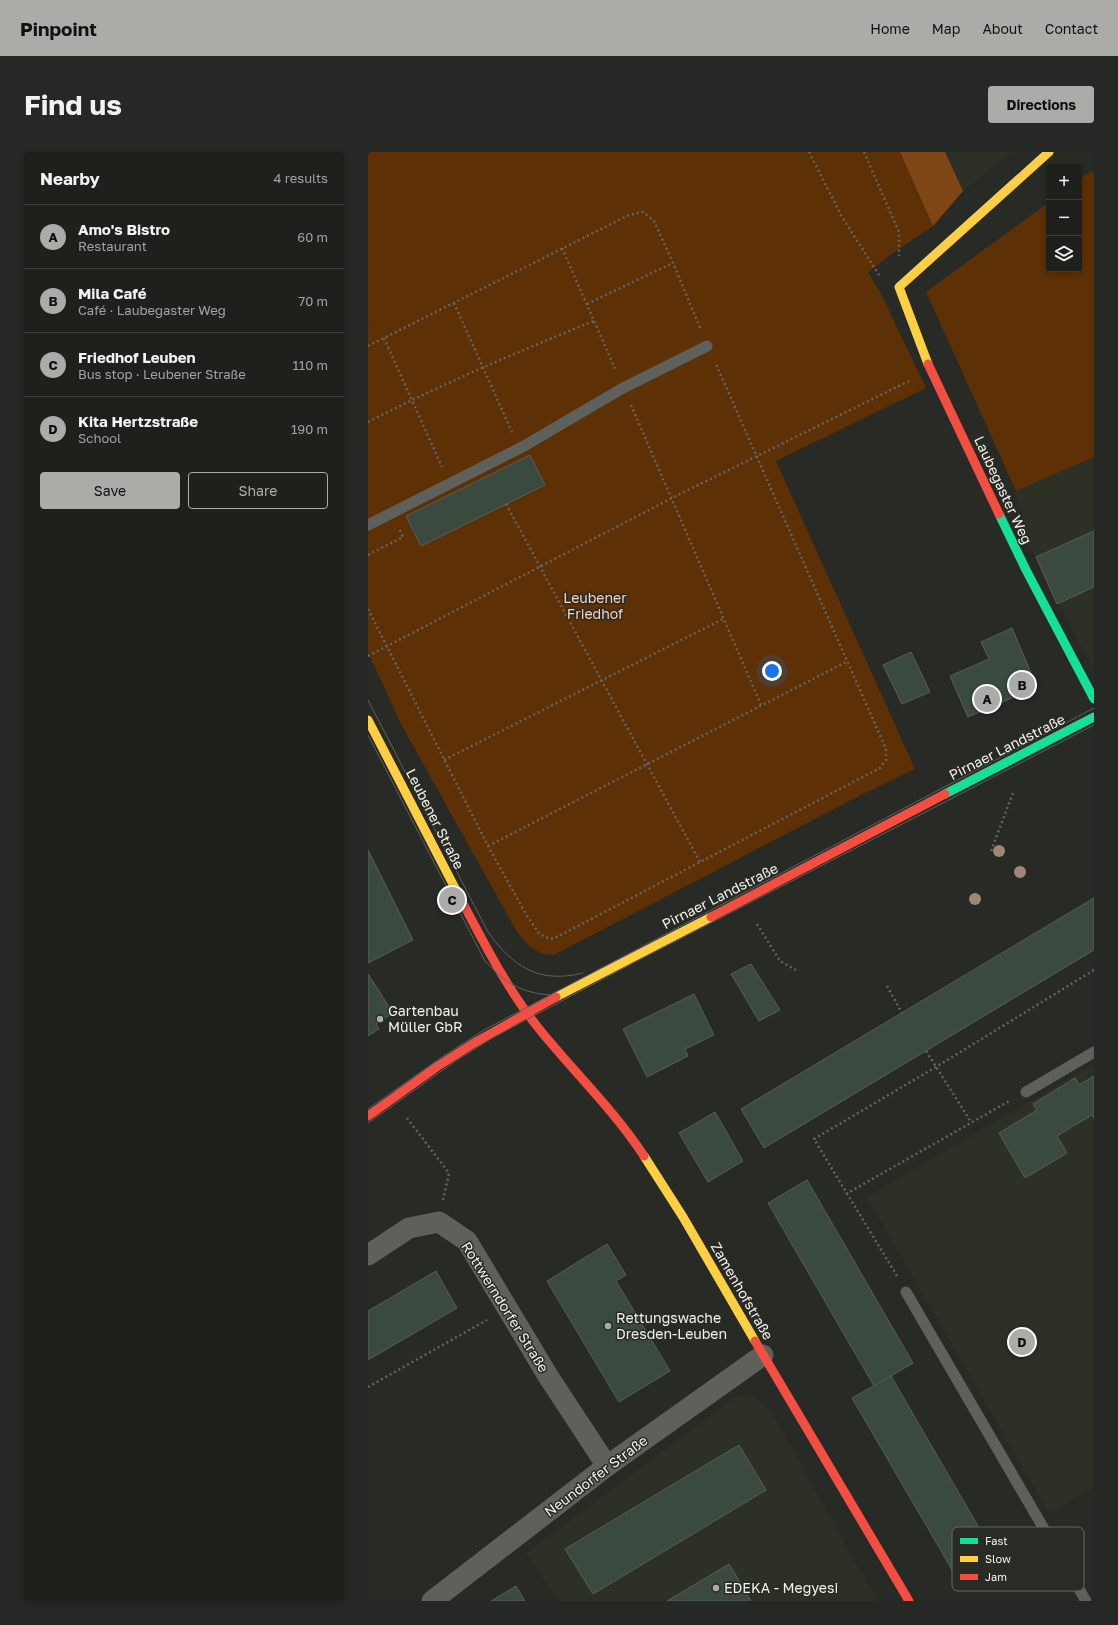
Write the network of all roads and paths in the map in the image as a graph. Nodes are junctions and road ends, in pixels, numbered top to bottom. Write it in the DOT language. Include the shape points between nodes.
graph roads {
  1 [pos="809,152"];
  2 [pos="864,152"];
  3 [pos="1049,152"];
  4 [pos="562,248"];
  5 [pos="673,263"];
  6 [pos="899,287"];
  7 [pos="454,303"];
  8 [pos="586,304"];
  9 [pos="594,321"];
  10 [pos="384,338"];
  11 [pos="707,346"];
  12 [pos="483,366"];
  13 [pos="932,371"];
  14 [pos="623,388"];
  15 [pos="412,399"];
  16 [pos="368,422"];
  17 [pos="518,448"];
  18 [pos="449,483"];
  19 [pos="672,498"];
  20 [pos="506,504"];
  21 [pos="391,513"];
  22 [pos="368,525"];
  23 [pos="368,556"];
  24 [pos="540,566"];
  25 [pos="368,609"];
  26 [pos="723,619"];
  27 [pos="386,646"];
  28 [pos="368,656"];
  29 [pos="602,680"];
  30 [pos="1094,699"];
  31 [pos="760,705"];
  32 [pos="1094,717"];
  33 [pos="368,720"];
  34 [pos="444,760"];
  35 [pos="647,764"];
  36 [pos="1013,793"];
  37 [pos="488,846"];
  38 [pos="991,851"];
  39 [pos="700,862"];
  40 [pos="757,924"];
  41 [pos="796,970"];
  42 [pos="1094,970"];
  43 [pos="887,986"];
  44 [pos="526,1013"];
  45 [pos="902,1013"];
  46 [pos="926,1051"];
  47 [pos="1094,1052"];
  48 [pos="936,1067"];
  49 [pos="1026,1092"];
  50 [pos="392,1099"];
  51 [pos="368,1116"];
  52 [pos="971,1122"];
  53 [pos="846,1194"];
  54 [pos="439,1222"];
  55 [pos="368,1256"];
  56 [pos="906,1292"];
  57 [pos="508,1308"];
  58 [pos="763,1355"];
  59 [pos="368,1387"];
  60 [pos="607,1466"];
  61 [pos="1043,1527"];
  62 [pos="1080,1591"];
  63 [pos="433,1601"];
  64 [pos="909,1601"];
  65 [pos="1086,1601"];
  1 -- 6 [label="path" via="842,217 880,277"];
  2 -- 6 [label="path" via="899,232"];
  3 -- 6 [label="street"];
  4 -- 8 [label="path"];
  5 -- 8 [label="path"];
  6 -- 13 [label="street, Laubegaster Weg"];
  7 -- 12 [label="path"];
  8 -- 9 [label="path"];
  9 -- 12 [label="path"];
  9 -- 14 [label="path"];
  10 -- 15 [label="path"];
  11 -- 14 [label="lane"];
  12 -- 15 [label="path"];
  12 -- 17 [label="path"];
  13 -- 19 [label="path"];
  13 -- 30 [label="street, Laubegaster Weg" via="1026,570"];
  14 -- 17 [label="lane"];
  14 -- 19 [label="path"];
  15 -- 16 [label="path"];
  15 -- 18 [label="path"];
  17 -- 18 [label="lane"];
  18 -- 21 [label="lane"];
  19 -- 24 [label="path"];
  19 -- 26 [label="path"];
  20 -- 24 [label="path"];
  21 -- 22 [label="lane"];
  21 -- 23 [label="path" via="404,537"];
  24 -- 27 [label="path"];
  24 -- 29 [label="path"];
  25 -- 27 [label="path"];
  26 -- 29 [label="path"];
  26 -- 31 [label="path"];
  27 -- 28 [label="path"];
  27 -- 34 [label="path"];
  29 -- 34 [label="path"];
  29 -- 35 [label="path"];
  31 -- 35 [label="path"];
  31 -- 39 [label="path" via="848,662 886,749 886,760 880,768"];
  32 -- 44 [label="street, Pirnaer Landstraße"];
  33 -- 44 [label="street, Leubener Straße" via="483,942"];
  34 -- 37 [label="path"];
  35 -- 37 [label="path"];
  35 -- 39 [label="path"];
  36 -- 38 [label="path"];
  37 -- 39 [label="path" via="527,916 540,933 553,939"];
  40 -- 41 [label="path" via="780,961"];
  42 -- 48 [label="path"];
  43 -- 45 [label="path"];
  44 -- 50 [label="street, Pirnaer Landstraße" via="474,1043"];
  44 -- 58 [label="street, Zamenhofstraße" via="629,1133 684,1218"];
  46 -- 48 [label="path"];
  47 -- 49 [label="lane"];
  48 -- 52 [label="path"];
  48 -- 53 [label="path" via="814,1139"];
  49 -- 52 [label="path"];
  50 -- 51 [label="street, Pirnaer Landstraße"];
  50 -- 54 [label="path" via="449,1173"];
  52 -- 53 [label="path"];
  53 -- 56 [label="path"];
  54 -- 55 [label="street" via="409,1228"];
  54 -- 57 [label="street, Rottwerndorfer Straße" via="467,1241"];
  56 -- 61 [label="lane"];
  57 -- 59 [label="path"];
  57 -- 60 [label="street, Rottwerndorfer Straße" via="548,1376"];
  58 -- 60 [label="street, Neundorfer Straße"];
  58 -- 64 [label="street, Zamenhofstraße"];
  60 -- 63 [label="street, Neundorfer Straße"];
  62 -- 65 [label="lane"];
}
